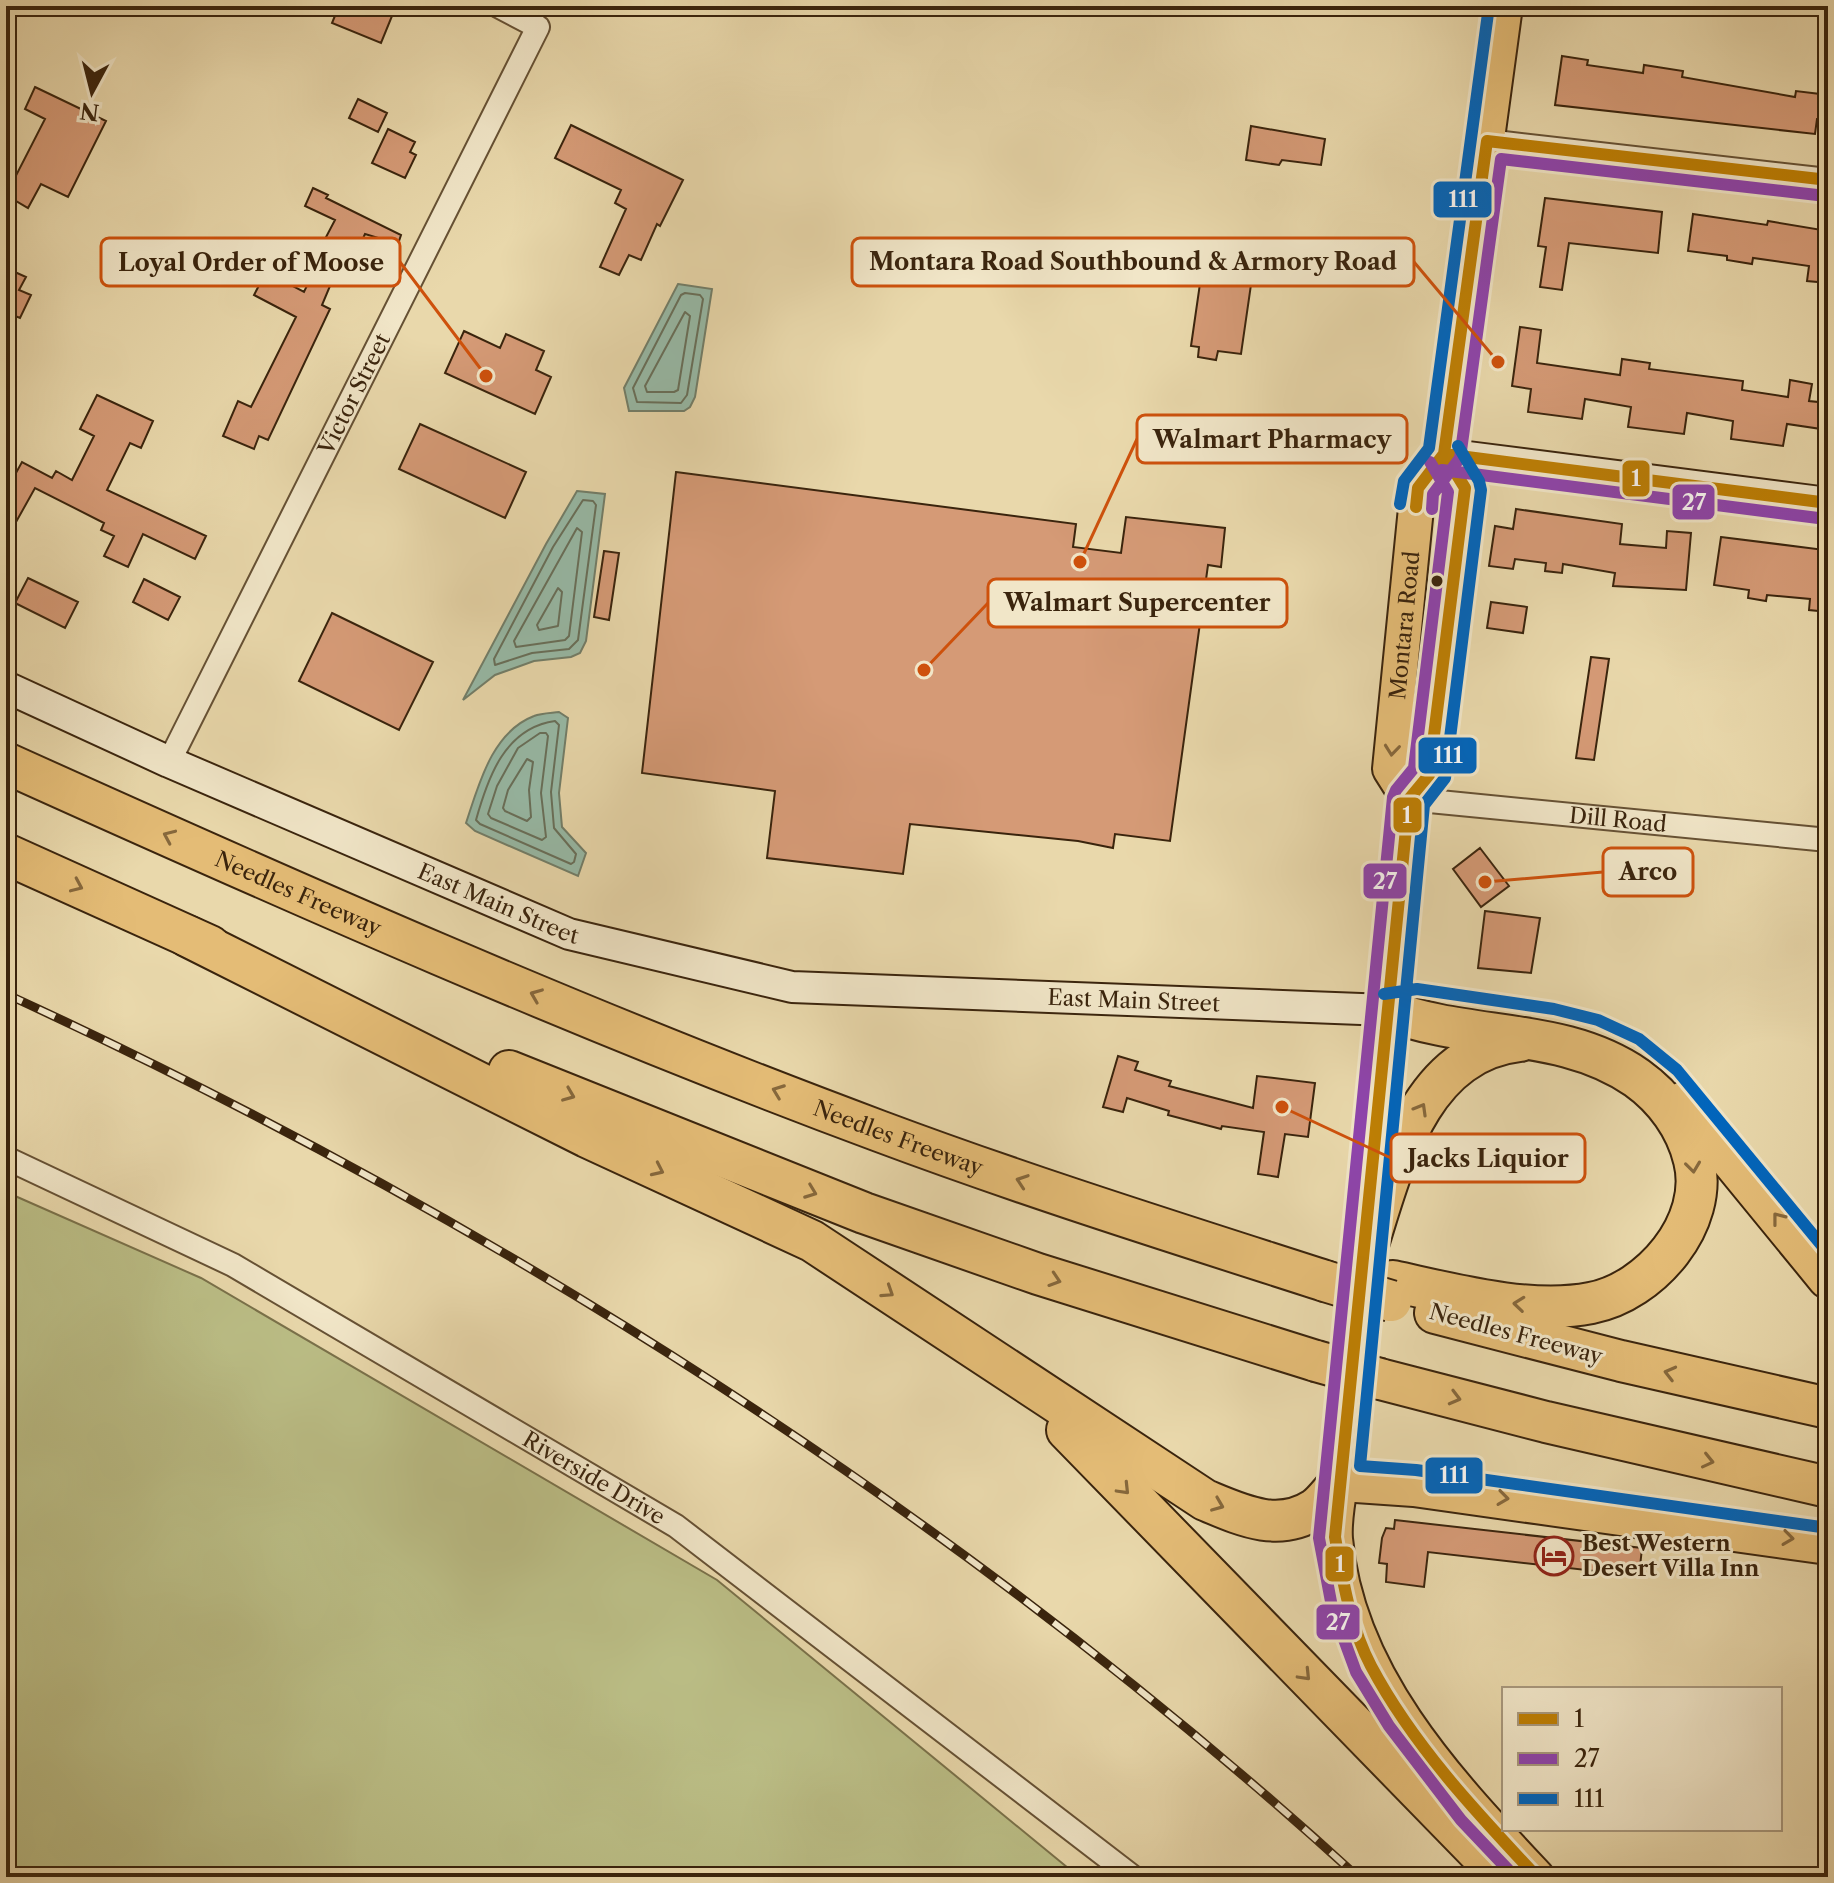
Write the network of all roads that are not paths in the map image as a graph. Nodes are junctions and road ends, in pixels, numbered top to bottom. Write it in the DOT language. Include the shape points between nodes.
graph roads {
  1 [pos="498,6"];
  2 [pos="1505,6"];
  3 [pos="1487,141"];
  4 [pos="1828,180"];
  5 [pos="1444,454"];
  6 [pos="1828,503"];
  7 [pos="6,687"];
  8 [pos="169,762"];
  9 [pos="6,763"];
  10 [pos="1409,799"];
  11 [pos="1828,840"];
  12 [pos="6,854"];
  13 [pos="187,936"];
  14 [pos="1387,1010"];
  15 [pos="1536,1039"];
  16 [pos="6,1158"];
  17 [pos="1360,1277"];
  18 [pos="1828,1278"];
  19 [pos="1011,1373"];
  20 [pos="1828,1408"];
  21 [pos="1342,1481"];
  22 [pos="1828,1487"];
  23 [pos="1828,1544"];
  24 [pos="1133,1877"];
  25 [pos="1520,1877"];
  26 [pos="1537,1877"];
  1 -- 8 [label="street, Victor Street" via="538,27"];
  2 -- 3 [label="main road, Montara Road"];
  3 -- 4 [label="street"];
  3 -- 5 [label="main road, Montara Road"];
  5 -- 6 [label="street"];
  5 -- 10 [label="main road, Montara Road" via="1465,488 1429,775"];
  5 -- 10 [label="main road, Montara Road, one-way" via="1418,488 1391,754 1390,769"];
  7 -- 8 [label="street, East Main Street"];
  8 -- 14 [label="street, East Main Street" via="569,934 792,987"];
  17 -- 9 [label="highway, Needles Freeway, one-way" via="1095,1207 879,1131 357,919"];
  10 -- 11 [label="street, Dill Road"];
  10 -- 14 [label="main road, Montara Road"];
  12 -- 13 [label="highway, one-way"];
  13 -- 19 [label="highway, one-way" via="587,1137 812,1241"];
  13 -- 22 [label="highway, one-way, bridge" via="864,1213 1038,1274 1380,1379"];
  14 -- 15 [label="highway" via="1418,1022"];
  14 -- 17 [label="main road"];
  18 -- 14 [label="highway, one-way" via="1665,1080 1631,1053 1593,1035 1552,1025 1416,1005"];
  17 -- 15 [label="highway, one-way" via="1400,1148 1434,1089 1482,1050"];
  15 -- 17 [label="highway, one-way" via="1605,1059 1638,1078 1684,1129 1695,1163 1695,1197 1666,1259 1640,1282 1593,1303 1558,1307"];
  16 -- 24 [label="street, Riverside Drive" via="233,1265 676,1526"];
  20 -- 17 [label="highway, Needles Freeway, one-way" via="1621,1361"];
  17 -- 21 [label="main road"];
  19 -- 21 [label="highway, one-way" via="1205,1500 1253,1520 1288,1520 1316,1508"];
  19 -- 25 [label="highway, one-way" via="1486,1860"];
  21 -- 23 [label="highway, one-way" via="1414,1486"];
  21 -- 26 [label="main road" via="1335,1537 1347,1603 1370,1664 1448,1777"];
}
